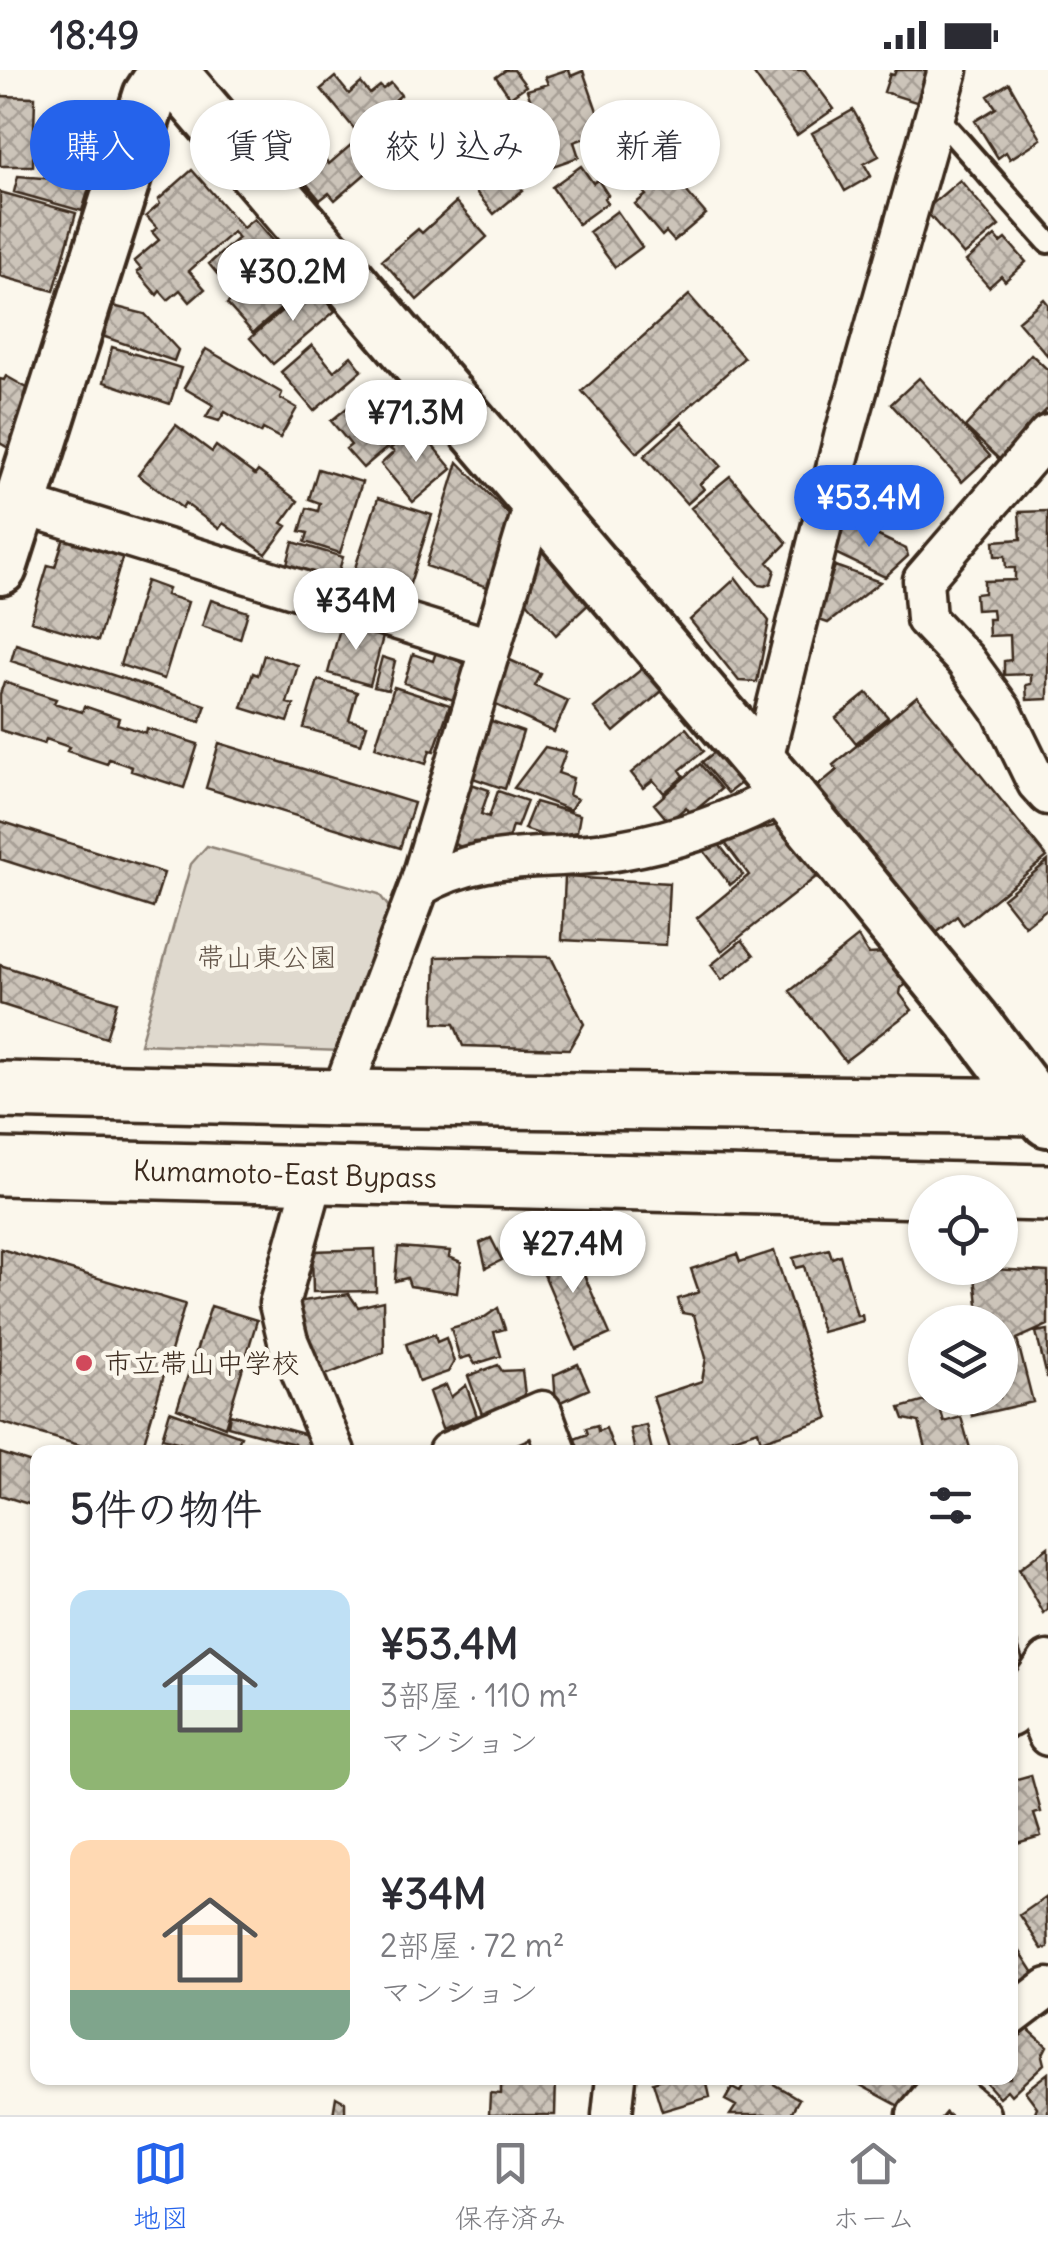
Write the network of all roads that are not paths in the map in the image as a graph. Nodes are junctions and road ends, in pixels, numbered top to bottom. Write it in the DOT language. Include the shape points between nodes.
graph roads {
  1 [pos="168,70"];
  2 [pos="948,70"];
  3 [pos="934,118"];
  4 [pos="1048,242"];
  5 [pos="1048,435"];
  6 [pos="536,498"];
  7 [pos="20,504"];
  8 [pos="0,568"];
  9 [pos="488,648"];
  10 [pos="773,778"];
  11 [pos="1048,795"];
  12 [pos="419,887"];
  13 [pos="0,1090"];
  14 [pos="340,1098"];
  15 [pos="1044,1111"];
  16 [pos="0,1166"];
  17 [pos="315,1175"];
  18 [pos="1048,1193"];
  19 [pos="332,1445"];
  20 [pos="464,1445"];
  21 [pos="554,1445"];
  22 [pos="1029,1689"];
  23 [pos="1048,1736"];
  24 [pos="1048,1988"];
  25 [pos="1018,2011"];
  26 [pos="615,2085"];
  27 [pos="942,2085"];
  28 [pos="944,2085"];
  29 [pos="612,2115"];
  30 [pos="917,2115"];
  31 [pos="980,2115"];
  1 -- 6 [label="street"];
  1 -- 7 [label="street" via="150,96"];
  2 -- 3 [label="street"];
  3 -- 4 [label="lane"];
  3 -- 10 [label="street" via="844,437"];
  5 -- 11 [label="street" via="923,580 926,619 1002,711"];
  6 -- 9 [label="street"];
  6 -- 10 [label="street"];
  7 -- 8 [label="street"];
  7 -- 9 [label="street"];
  9 -- 12 [label="street"];
  10 -- 12 [label="street" via="751,811 688,833 620,850 483,862 442,872"];
  10 -- 15 [label="street"];
  12 -- 14 [label="street"];
  13 -- 14 [label="highway"];
  14 -- 15 [label="highway"];
  16 -- 17 [label="highway, Kumamoto-East Bypass"];
  17 -- 18 [label="highway, Kumamoto-East Bypass"];
  17 -- 19 [label="street" via="279,1304"];
  20 -- 21 [label="street" via="542,1412"];
  22 -- 23 [label="street"];
  24 -- 25 [label="street"];
  26 -- 29 [label="street"];
  27 -- 30 [label="street"];
  28 -- 31 [label="street"];
}
